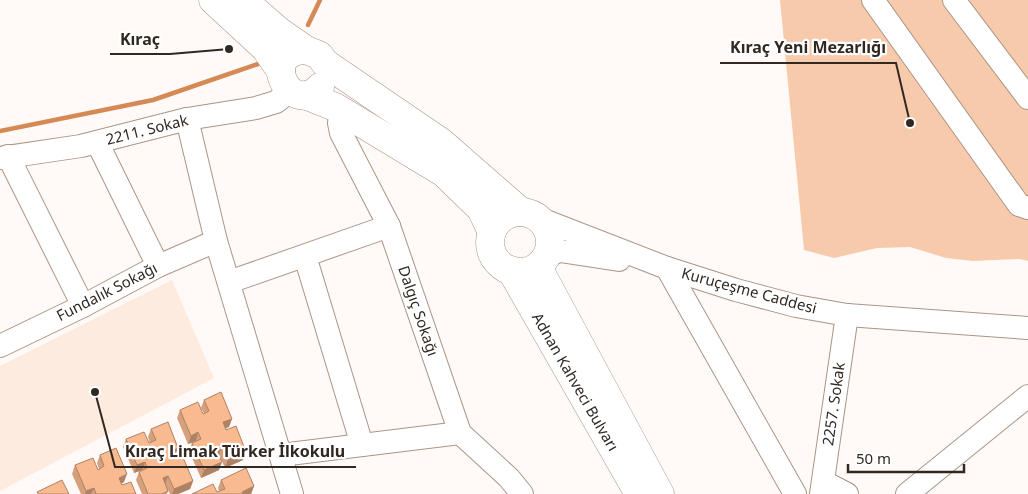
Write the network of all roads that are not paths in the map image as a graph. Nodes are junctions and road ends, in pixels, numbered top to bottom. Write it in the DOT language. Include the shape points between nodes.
graph roads {
  1 [pos="213,0"];
  2 [pos="244,0"];
  3 [pos="873,0"];
  4 [pos="954,0"];
  5 [pos="315,56"];
  6 [pos="292,86"];
  7 [pos="1028,98"];
  8 [pos="342,111"];
  9 [pos="187,119"];
  10 [pos="96,142"];
  11 [pos="4,157"];
  12 [pos="1028,208"];
  13 [pos="530,215"];
  14 [pos="388,226"];
  15 [pos="492,232"];
  16 [pos="216,241"];
  17 [pos="304,256"];
  18 [pos="543,260"];
  19 [pos="158,266"];
  20 [pos="667,268"];
  21 [pos="511,270"];
  22 [pos="229,282"];
  23 [pos="83,306"];
  24 [pos="847,315"];
  25 [pos="1028,328"];
  26 [pos="2,340"];
  27 [pos="1028,396"];
  28 [pos="460,433"];
  29 [pos="362,445"];
  30 [pos="282,455"];
  31 [pos="822,488"];
  32 [pos="292,494"];
  33 [pos="522,494"];
  34 [pos="639,494"];
  35 [pos="660,494"];
  36 [pos="795,494"];
  37 [pos="847,494"];
  38 [pos="908,494"];
  1 -- 6 [label="main road" via="265,48"];
  2 -- 5 [label="main road" via="280,32"];
  3 -- 12 [label="street" via="1019,205"];
  4 -- 7 [label="street"];
  5 -- 6 [label="main road" via="292,52 286,57"];
  5 -- 6 [label="main road" via="326,70 323,85 318,90"];
  5 -- 13 [label="main road" via="441,142"];
  6 -- 8 [label="main road"];
  6 -- 9 [label="street, 2211. Sokak" via="276,102"];
  8 -- 14 [label="street, Dalgıç Sokağı" via="341,133"];
  8 -- 15 [label="main road" via="444,173 481,209"];
  9 -- 10 [label="street, 2211. Sokak"];
  9 -- 16 [label="street"];
  10 -- 11 [label="street, 2211. Sokak"];
  10 -- 19 [label="street"];
  11 -- 23 [label="street"];
  13 -- 15 [label="main road" via="512,213 503,217"];
  13 -- 18 [label="main road" via="545,226 549,236"];
  13 -- 20 [label="street, Kuruçeşme Caddesi"];
  14 -- 17 [label="street"];
  14 -- 28 [label="street, Dalgıç Sokağı"];
  15 -- 21 [label="main road" via="491,251 502,266"];
  16 -- 19 [label="street, Fundalık Sokağı"];
  16 -- 22 [label="street"];
  17 -- 22 [label="street"];
  17 -- 29 [label="street"];
  18 -- 20 [label="street" via="560,251"];
  18 -- 21 [label="main road" via="531,269"];
  18 -- 35 [label="main road" via="542,273"];
  19 -- 23 [label="street, Fundalık Sokağı"];
  20 -- 24 [label="street, Kuruçeşme Caddesi" via="796,306"];
  20 -- 36 [label="street"];
  21 -- 34 [label="main road, Adnan Kahveci Bulvarı"];
  22 -- 30 [label="street"];
  23 -- 26 [label="street, Fundalık Sokağı"];
  24 -- 25 [label="street, Kuruçeşme Caddesi"];
  24 -- 31 [label="street, 2257. Sokak"];
  27 -- 38 [label="street"];
  28 -- 29 [label="street"];
  28 -- 33 [label="street, Dalgıç Sokağı"];
  29 -- 30 [label="street"];
  30 -- 32 [label="street"];
  31 -- 37 [label="street"];
}
